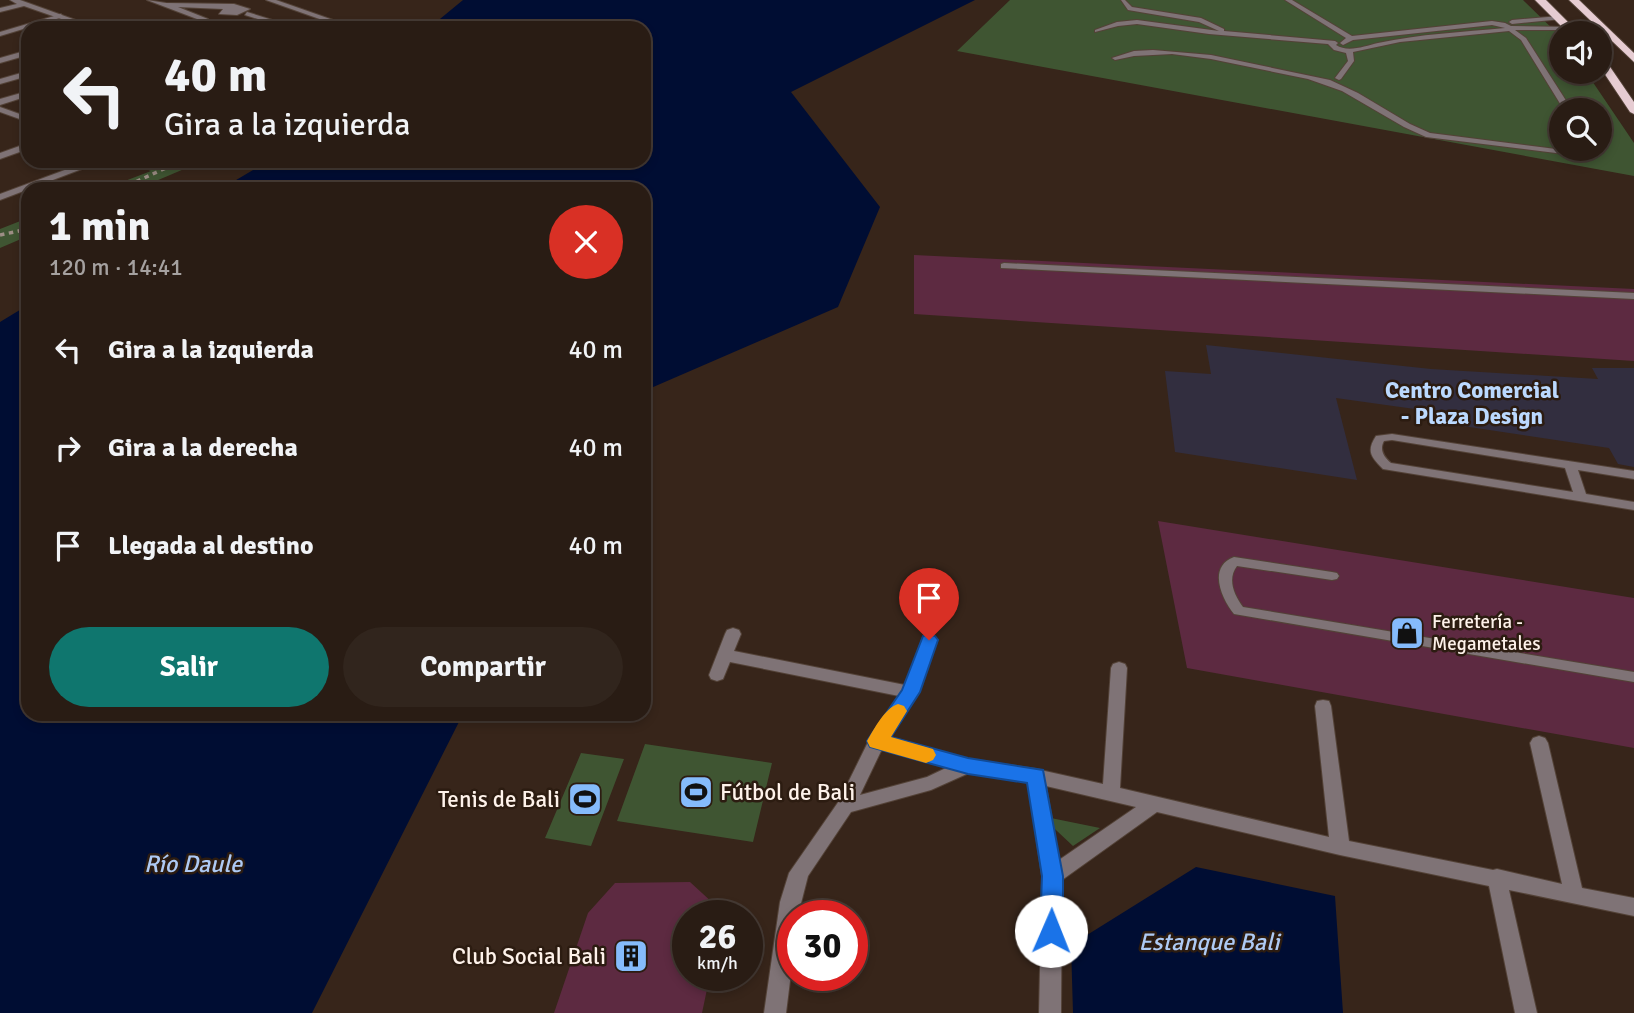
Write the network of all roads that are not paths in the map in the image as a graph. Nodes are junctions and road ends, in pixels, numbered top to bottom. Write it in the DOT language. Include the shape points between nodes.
graph roads {
  1 [pos="13,0"];
  2 [pos="150,0"];
  3 [pos="1288,0"];
  4 [pos="1540,0"];
  5 [pos="1574,0"];
  6 [pos="266,1"];
  7 [pos="1123,1"];
  8 [pos="165,3"];
  9 [pos="24,4"];
  10 [pos="0,10"];
  11 [pos="235,11"];
  12 [pos="61,16"];
  13 [pos="1560,18"];
  14 [pos="204,19"];
  15 [pos="44,21"];
  16 [pos="75,21"];
  17 [pos="198,21"];
  18 [pos="269,21"];
  19 [pos="330,21"];
  20 [pos="1563,21"];
  21 [pos="1508,27"];
  22 [pos="21,28"];
  23 [pos="1549,30"];
  24 [pos="1097,31"];
  25 [pos="0,34"];
  26 [pos="1232,35"];
  27 [pos="1351,38"];
  28 [pos="1343,43"];
  29 [pos="1331,44"];
  30 [pos="1352,49"];
  31 [pos="21,54"];
  32 [pos="1115,58"];
  33 [pos="1634,60"];
  34 [pos="0,61"];
  35 [pos="21,75"];
  36 [pos="1339,78"];
  37 [pos="1612,78"];
  38 [pos="1325,81"];
  39 [pos="0,82"];
  40 [pos="1343,87"];
  41 [pos="21,95"];
  42 [pos="1561,98"];
  43 [pos="0,102"];
  44 [pos="0,109"];
  45 [pos="1634,110"];
  46 [pos="21,118"];
  47 [pos="21,148"];
  48 [pos="1549,150"];
  49 [pos="0,156"];
  50 [pos="79,168"];
  51 [pos="41,182"];
  52 [pos="21,189"];
  53 [pos="0,197"];
  54 [pos="1004,266"];
  55 [pos="1634,296"];
  56 [pos="1570,465"];
  57 [pos="1634,475"];
  58 [pos="1581,497"];
  59 [pos="1634,506"];
  60 [pos="1332,576"];
  61 [pos="733,634"];
  62 [pos="929,640"];
  63 [pos="725,655"];
  64 [pos="1119,668"];
  65 [pos="717,675"];
  66 [pos="1634,677"];
  67 [pos="911,692"];
  68 [pos="1323,706"];
  69 [pos="877,741"];
  70 [pos="1539,743"];
  71 [pos="968,766"];
  72 [pos="1036,776"];
  73 [pos="1111,793"];
  74 [pos="1154,804"];
  75 [pos="845,806"];
  76 [pos="1340,847"];
  77 [pos="1052,876"];
  78 [pos="1497,877"];
  79 [pos="1574,894"];
  80 [pos="1634,907"];
  81 [pos="775,1013"];
  82 [pos="1050,1013"];
  83 [pos="1526,1013"];
  1 -- 9 [label="street"];
  2 -- 8 [label="street"];
  3 -- 27 [label="lane"];
  4 -- 13 [label="highway"];
  5 -- 33 [label="highway"];
  6 -- 19 [label="street"];
  7 -- 26 [label="lane" via="1130,9 1201,20"];
  8 -- 11 [label="street"];
  8 -- 14 [label="street"];
  9 -- 10 [label="street"];
  9 -- 12 [label="street"];
  11 -- 14 [label="street"];
  11 -- 18 [label="lane"];
  12 -- 15 [label="lane"];
  12 -- 16 [label="street"];
  13 -- 20 [label="highway"];
  13 -- 21 [label="lane"];
  14 -- 17 [label="street"];
  21 -- 23 [label="lane"];
  21 -- 27 [label="lane" via="1492,23"];
  21 -- 30 [label="lane"];
  21 -- 42 [label="lane" via="1524,39"];
  22 -- 25 [label="lane"];
  24 -- 26 [label="lane" via="1137,22"];
  26 -- 29 [label="lane"];
  27 -- 28 [label="lane"];
  28 -- 29 [label="lane"];
  28 -- 30 [label="lane"];
  29 -- 30 [label="lane" via="1336,49"];
  30 -- 36 [label="lane" via="1349,68"];
  31 -- 34 [label="street"];
  32 -- 38 [label="lane" via="1132,53 1182,53"];
  35 -- 39 [label="street"];
  36 -- 38 [label="lane"];
  36 -- 40 [label="lane" via="1350,83"];
  37 -- 45 [label="highway"];
  38 -- 40 [label="lane"];
  40 -- 48 [label="lane" via="1411,129 1429,135"];
  41 -- 43 [label="street"];
  44 -- 46 [label="lane"];
  47 -- 49 [label="street"];
  50 -- 51 [label="street"];
  52 -- 53 [label="street"];
  54 -- 55 [label="lane"];
  56 -- 57 [label="lane"];
  56 -- 58 [label="lane"];
  56 -- 58 [label="lane" via="1392,438 1380,438 1376,445 1378,458 1387,466"];
  58 -- 59 [label="lane"];
  60 -- 66 [label="lane" via="1234,561 1224,577 1230,602 1249,614"];
  61 -- 63 [label="street"];
  62 -- 67 [label="street"];
  63 -- 65 [label="street"];
  63 -- 67 [label="street"];
  64 -- 73 [label="street"];
  67 -- 69 [label="street"];
  68 -- 76 [label="street"];
  69 -- 71 [label="street"];
  69 -- 75 [label="street"];
  70 -- 79 [label="street"];
  71 -- 72 [label="street"];
  71 -- 75 [label="street" via="931,783"];
  72 -- 73 [label="street"];
  72 -- 77 [label="street"];
  73 -- 74 [label="street"];
  74 -- 76 [label="street"];
  74 -- 77 [label="street"];
  75 -- 81 [label="street" via="799,873 790,902"];
  76 -- 78 [label="street"];
  77 -- 82 [label="street"];
  78 -- 79 [label="street"];
  78 -- 83 [label="street"];
  79 -- 80 [label="street"];
}
